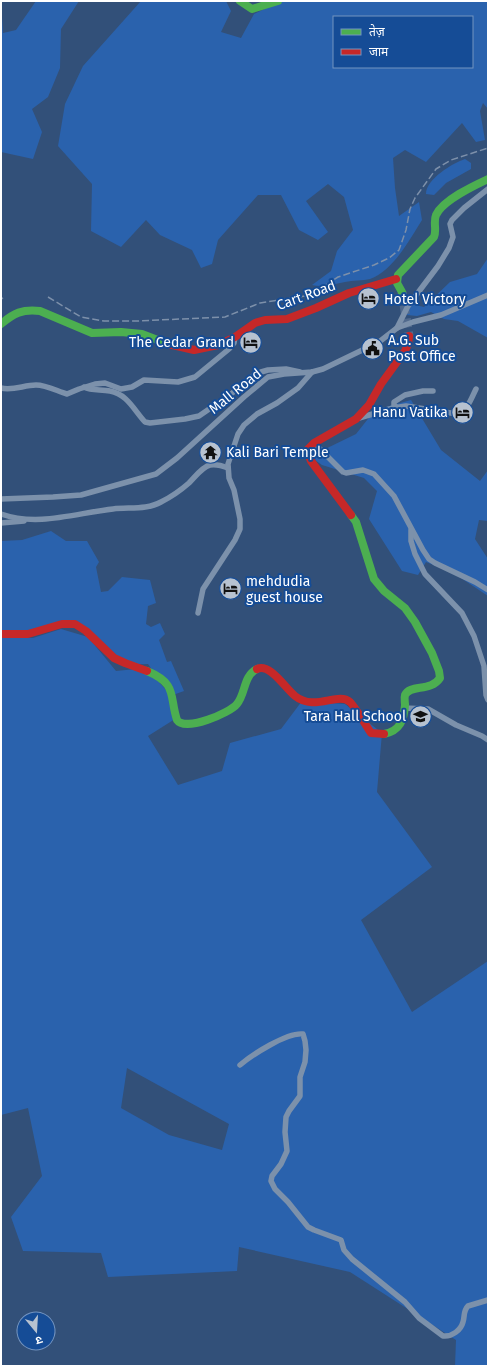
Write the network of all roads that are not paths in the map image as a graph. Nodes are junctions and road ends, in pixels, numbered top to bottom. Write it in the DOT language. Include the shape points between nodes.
graph roads {
  1 [pos="240,1"];
  2 [pos="278,1"];
  3 [pos="488,179"];
  4 [pos="488,189"];
  5 [pos="396,279"];
  6 [pos="402,292"];
  7 [pos="488,295"];
  8 [pos="1,324"];
  9 [pos="397,328"];
  10 [pos="409,336"];
  11 [pos="235,337"];
  12 [pos="312,372"];
  13 [pos="301,373"];
  14 [pos="84,387"];
  15 [pos="1,388"];
  16 [pos="476,389"];
  17 [pos="433,391"];
  18 [pos="396,407"];
  19 [pos="356,419"];
  20 [pos="314,443"];
  21 [pos="228,468"];
  22 [pos="1,499"];
  23 [pos="1,514"];
  24 [pos="32,520"];
  25 [pos="1,523"];
  26 [pos="410,525"];
  27 [pos="488,590"];
  28 [pos="198,613"];
  29 [pos="1,634"];
  30 [pos="488,700"];
  31 [pos="404,708"];
  32 [pos="488,740"];
  33 [pos="240,1065"];
  34 [pos="488,1300"];
  1 -- 2 [label="main road" via="252,9"];
  3 -- 5 [label="main road" via="460,194 438,211 434,237"];
  4 -- 9 [label="street" via="452,220 449,248 408,306"];
  5 -- 6 [label="main road"];
  5 -- 11 [label="main road, Cart Road" via="349,293 287,319 255,323"];
  7 -- 9 [label="street, Mall Road" via="441,315"];
  8 -- 11 [label="main road, Cart Road" via="13,314 31,310 40,311 92,333 142,334 194,350 218,345"];
  9 -- 12 [label="street, Mall Road" via="380,342"];
  10 -- 19 [label="main road" via="405,351 369,405"];
  11 -- 14 [label="street" via="234,343 195,377 178,382 144,380 132,387 121,389 105,383"];
  12 -- 13 [label="street, Mall Road"];
  12 -- 21 [label="street" via="298,388 244,425 234,440"];
  13 -- 14 [label="street" via="286,369 261,372 199,416 150,423 145,422 119,394"];
  13 -- 22 [label="street, Mall Road" via="268,378 156,474 68,497"];
  14 -- 15 [label="street" via="67,394 38,385 15,389"];
  16 -- 18 [label="street" via="468,406 457,414 420,407"];
  17 -- 18 [label="street" via="404,395 394,402"];
  18 -- 19 [label="street"];
  19 -- 20 [label="main road"];
  20 -- 26 [label="street" via="343,472 364,470 374,474 394,496"];
  20 -- 31 [label="main road" via="308,449 309,458 356,522 377,584 410,614 439,670 438,683 432,687 409,690 405,696"];
  21 -- 24 [label="street" via="208,466 171,496 148,507 112,509 65,518"];
  21 -- 28 [label="street" via="240,529 203,589"];
  23 -- 24 [label="street"];
  24 -- 25 [label="street"];
  26 -- 27 [label="street" via="429,559"];
  26 -- 30 [label="street" via="411,541 425,574 462,613 474,636 483,662"];
  29 -- 31 [label="main road" via="32,634 63,624 81,627 112,656 128,665 145,669 169,686 177,719 183,724 202,721 232,708 237,703 246,679 259,668 269,670 295,696 304,701 316,703 341,698 350,702 373,734 386,734 401,725"];
  31 -- 32 [label="street" via="428,709"];
  33 -- 34 [label="street" via="286,1038 303,1034 306,1050 300,1077 300,1096 288,1111 285,1132 287,1151 271,1181 308,1227 341,1240 344,1250 352,1259 443,1336 453,1334 460,1328 468,1306"];
}
